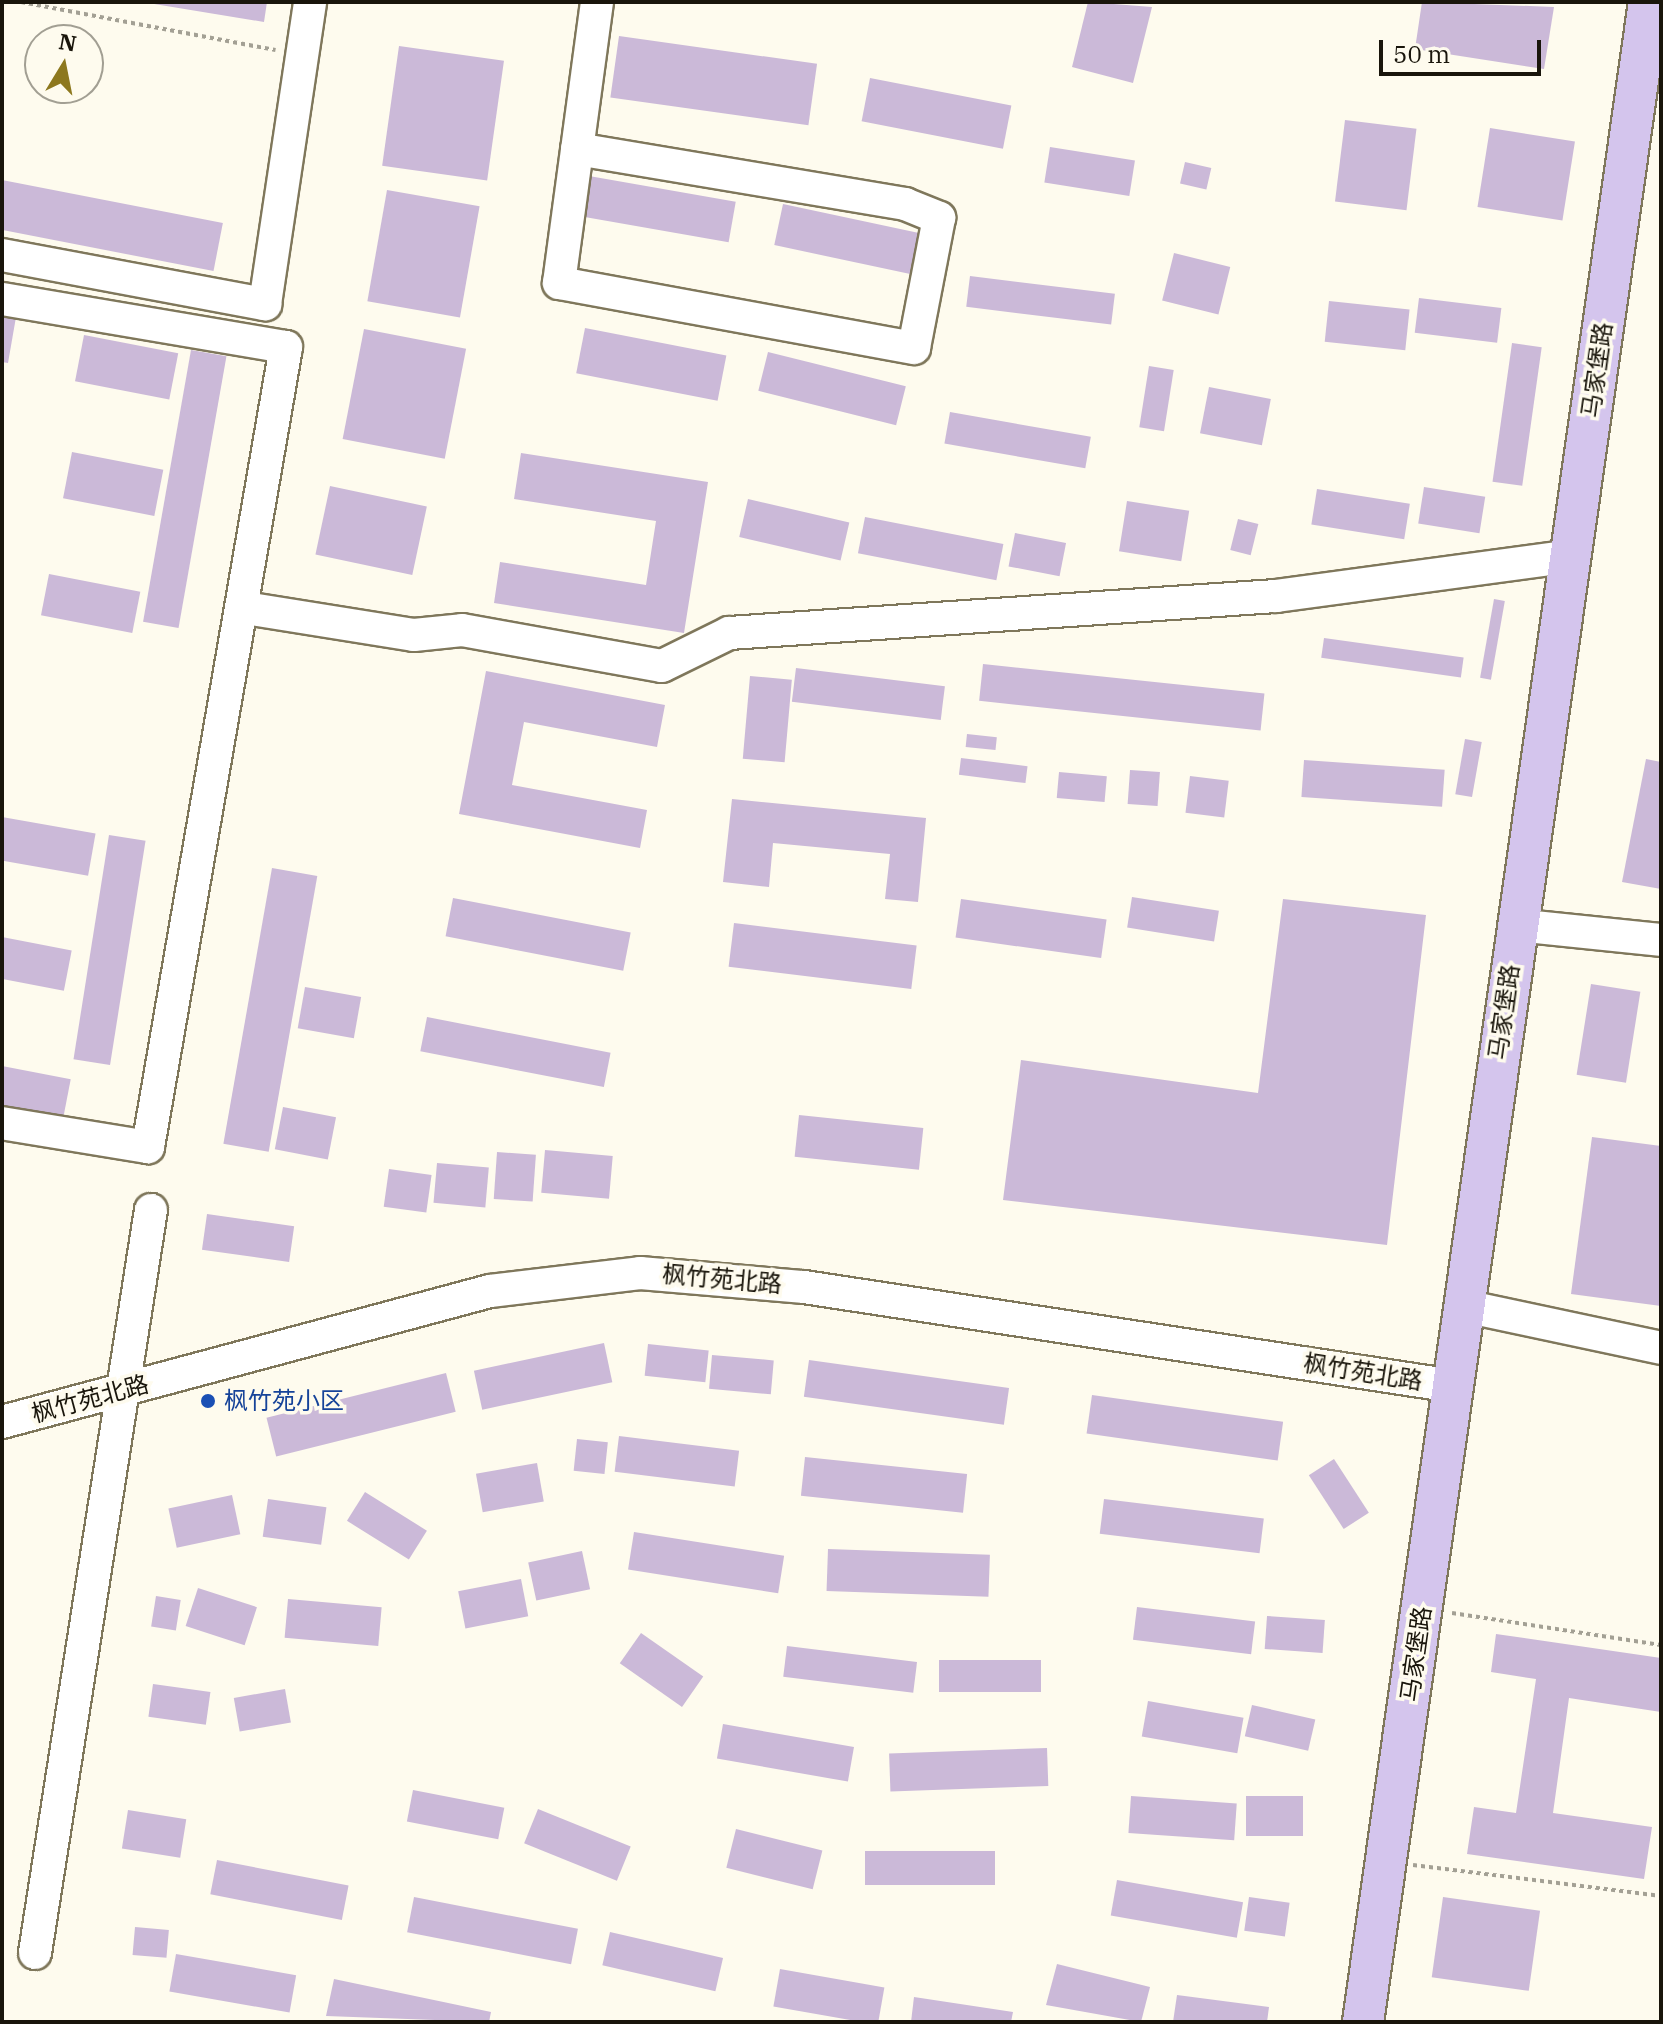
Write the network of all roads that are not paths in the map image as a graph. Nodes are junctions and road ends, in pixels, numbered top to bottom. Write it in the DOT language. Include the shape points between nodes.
graph roads {
  1 [pos="310,2"];
  2 [pos="597,2"];
  3 [pos="1649,2"];
  4 [pos="577,149"];
  5 [pos="2,255"];
  6 [pos="2,299"];
  7 [pos="1570,556"];
  8 [pos="245,608"];
  9 [pos="1516,925"];
  10 [pos="1661,940"];
  11 [pos="2,1123"];
  12 [pos="151,1210"];
  13 [pos="1464,1306"];
  14 [pos="1661,1348"];
  15 [pos="1453,1386"];
  16 [pos="118,1391"];
  17 [pos="2,1422"];
  18 [pos="35,1953"];
  19 [pos="1363,2022"];
  1 -- 5 [label="street" via="265,304"];
  2 -- 4 [label="street"];
  3 -- 7 [label="main road, 马家堡路"];
  4 -- 4 [label="street" via="559,283 914,348 939,218 905,204"];
  6 -- 8 [label="street" via="286,347"];
  7 -- 8 [label="street" via="1276,596 729,633 662,666 462,630 414,635"];
  7 -- 9 [label="main road, 马家堡路"];
  8 -- 11 [label="street" via="148,1147"];
  9 -- 10 [label="street"];
  9 -- 13 [label="main road, 马家堡路"];
  12 -- 16 [label="street"];
  13 -- 14 [label="street"];
  13 -- 15 [label="main road, 马家堡路"];
  15 -- 16 [label="street, 枫竹苑北路" via="804,1287 640,1273 490,1291"];
  15 -- 19 [label="main road, 马家堡路"];
  16 -- 17 [label="street, 枫竹苑北路"];
  16 -- 18 [label="street"];
}
